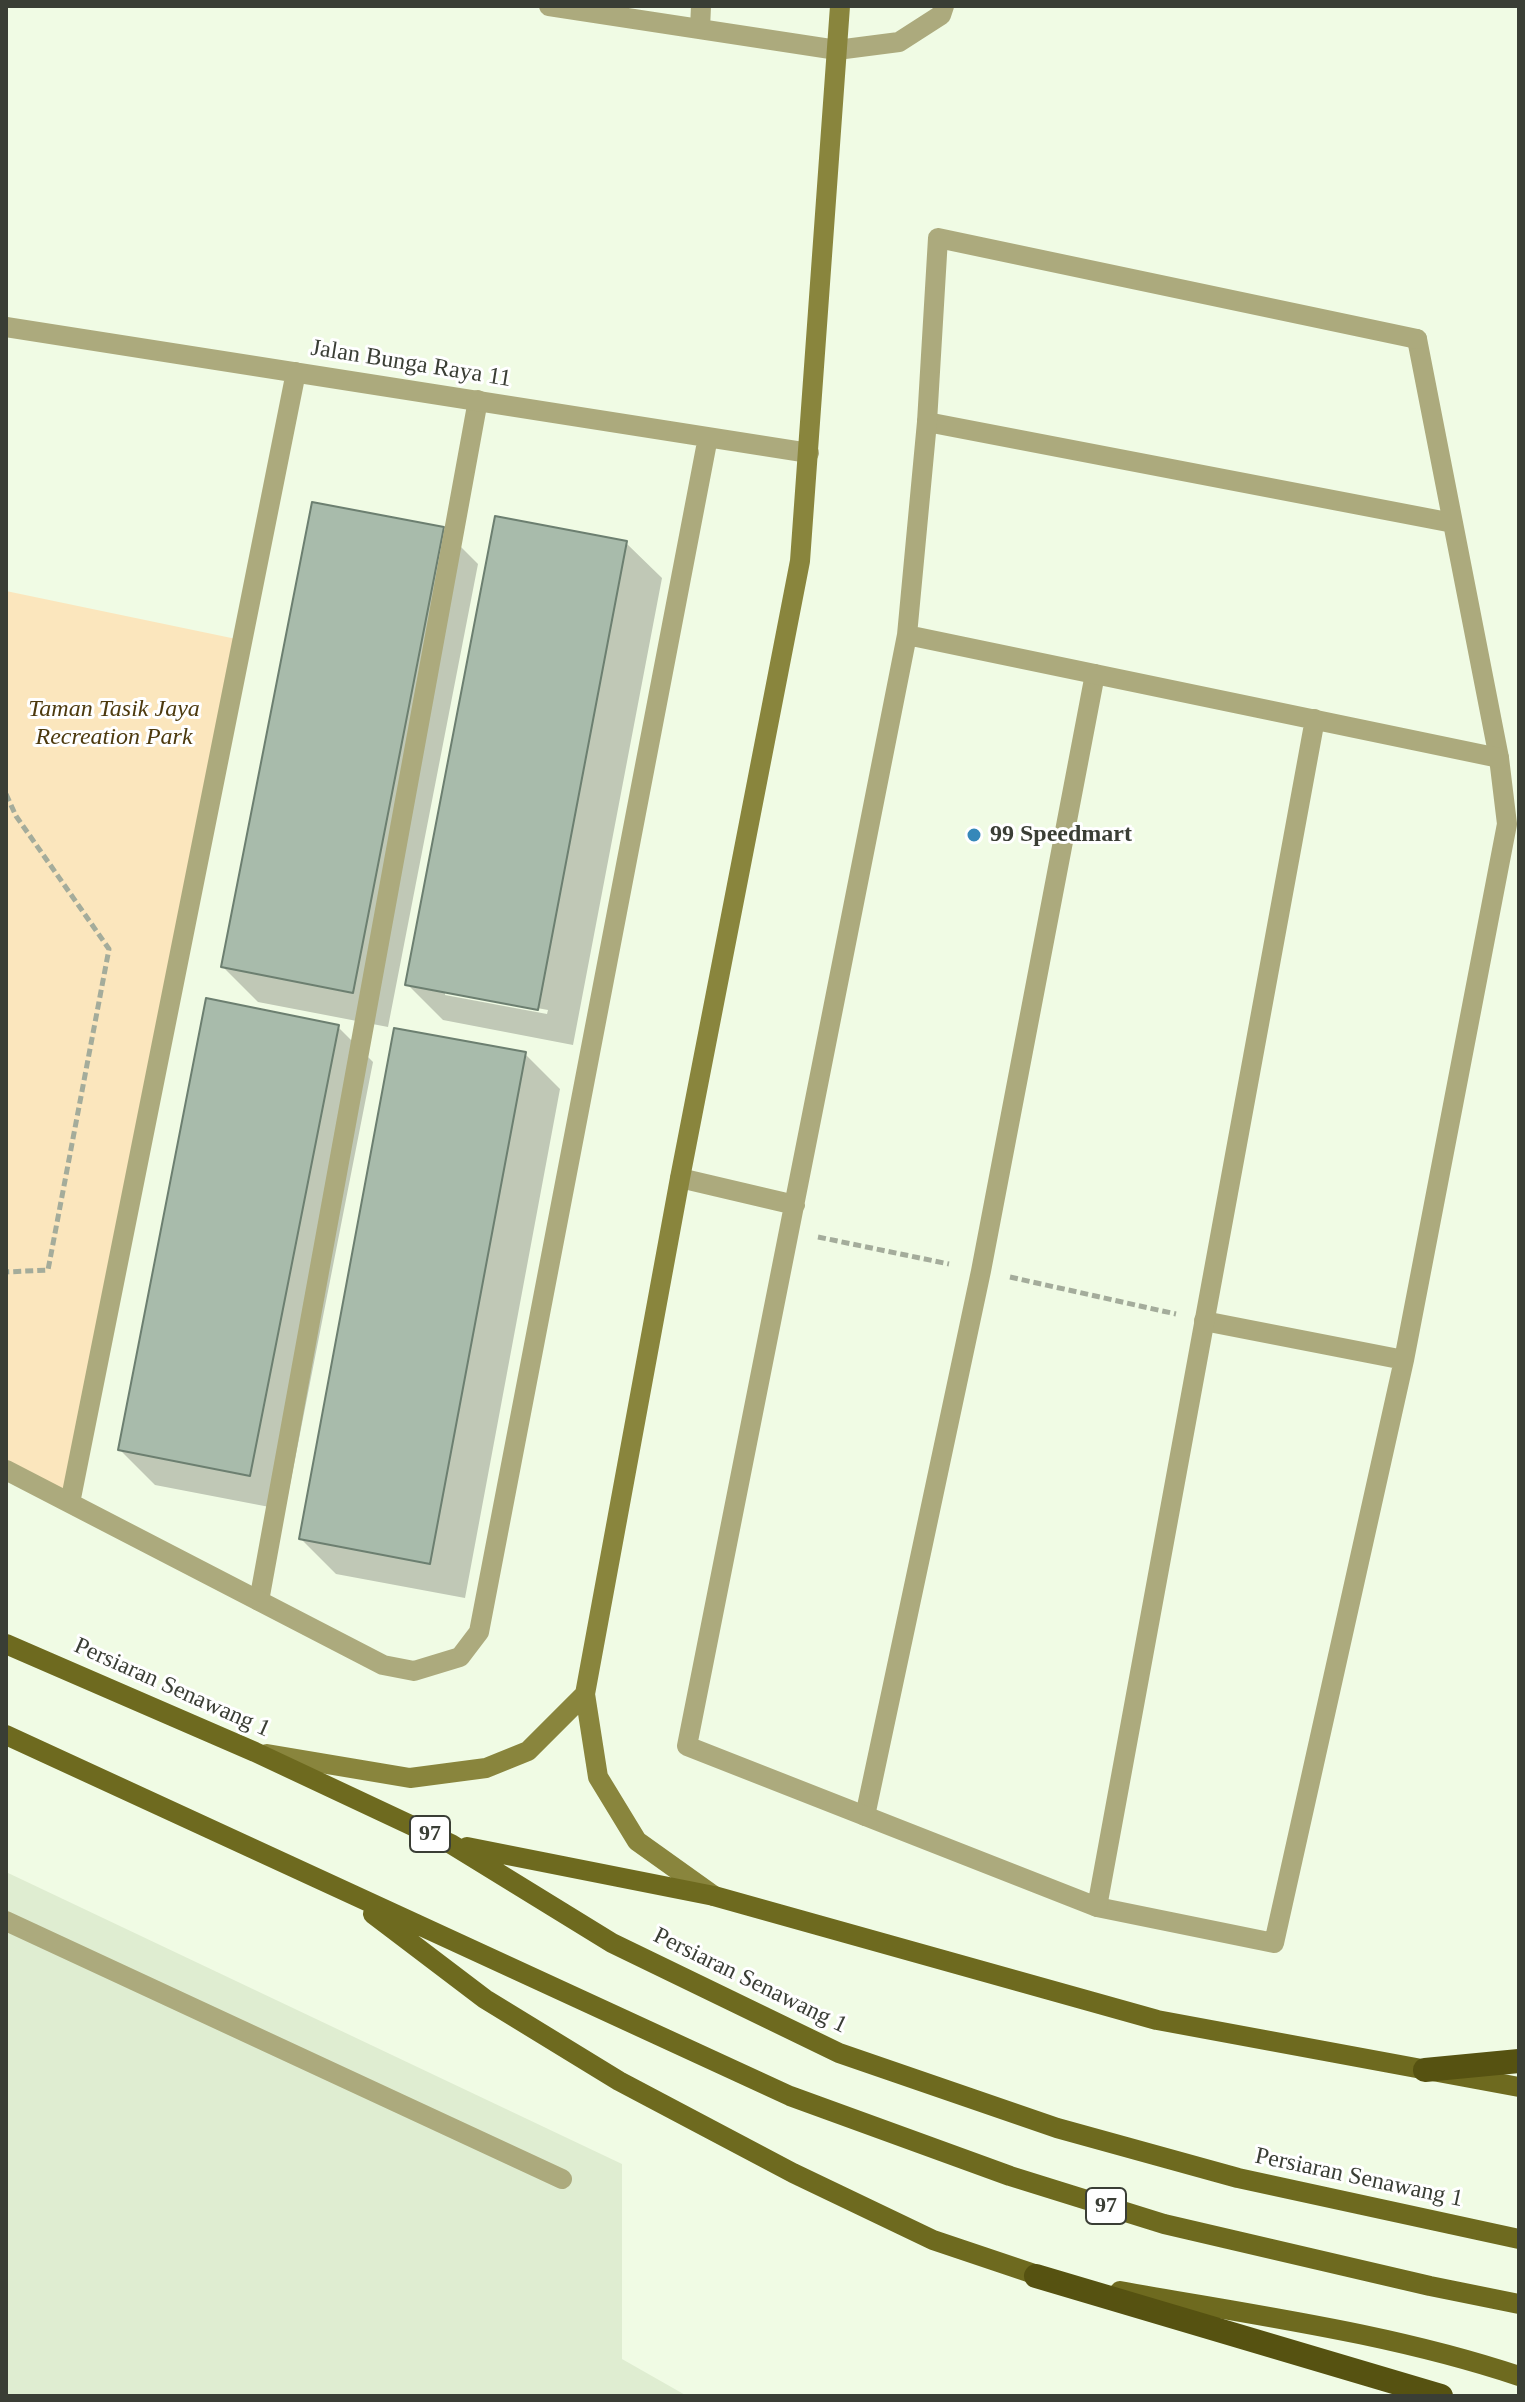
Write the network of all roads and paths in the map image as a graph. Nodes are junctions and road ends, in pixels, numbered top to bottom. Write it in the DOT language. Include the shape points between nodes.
graph roads {
  1 [pos="549,6"];
  2 [pos="701,6"];
  3 [pos="840,6"];
  4 [pos="944,6"];
  5 [pos="700,29"];
  6 [pos="837,50"];
  7 [pos="6,327"];
  8 [pos="296,372"];
  9 [pos="478,400"];
  10 [pos="927,422"];
  11 [pos="708,437"];
  12 [pos="809,453"];
  13 [pos="1453,523"];
  14 [pos="907,635"];
  15 [pos="1095,674"];
  16 [pos="1315,719"];
  17 [pos="1499,758"];
  18 [pos="6,794"];
  19 [pos="680,1178"];
  20 [pos="795,1205"];
  21 [pos="6,1272"];
  22 [pos="1204,1321"];
  23 [pos="1404,1360"];
  24 [pos="6,1470"];
  25 [pos="70,1503"];
  26 [pos="259,1601"];
  27 [pos="6,1644"];
  28 [pos="585,1694"];
  29 [pos="6,1735"];
  30 [pos="255,1752"];
  31 [pos="865,1816"];
  32 [pos="451,1844"];
  33 [pos="341,1890"];
  34 [pos="714,1896"];
  35 [pos="1097,1907"];
  36 [pos="6,1921"];
  37 [pos="1519,2061"];
  38 [pos="1425,2070"];
  39 [pos="1519,2087"];
  40 [pos="562,2179"];
  41 [pos="1519,2239"];
  42 [pos="1036,2276"];
  43 [pos="1519,2304"];
  44 [pos="1519,2376"];
  45 [pos="1441,2396"];
  1 -- 5 [label="street"];
  2 -- 5 [label="street"];
  3 -- 6 [label="street"];
  4 -- 6 [label="street" via="941,15 899,42"];
  5 -- 6 [label="street"];
  6 -- 12 [label="street"];
  7 -- 8 [label="street, Jalan Bunga Raya 11"];
  8 -- 9 [label="street, Jalan Bunga Raya 11"];
  8 -- 25 [label="street"];
  9 -- 11 [label="street, Jalan Bunga Raya 11"];
  9 -- 26 [label="street"];
  10 -- 13 [label="street"];
  10 -- 13 [label="street" via="938,238 1417,339"];
  10 -- 14 [label="street"];
  11 -- 12 [label="street, Jalan Bunga Raya 11"];
  11 -- 26 [label="street" via="479,1632 460,1657 414,1671 383,1665"];
  12 -- 19 [label="street" via="800,561"];
  13 -- 17 [label="street"];
  14 -- 15 [label="street"];
  14 -- 20 [label="street"];
  15 -- 16 [label="street"];
  15 -- 31 [label="street" via="981,1271"];
  16 -- 17 [label="street"];
  16 -- 22 [label="street"];
  17 -- 23 [label="street" via="1507,824"];
  18 -- 21 [label="path" via="109,949 48,1270"];
  19 -- 20 [label="street"];
  19 -- 28 [label="street"];
  20 -- 31 [label="street" via="687,1746"];
  22 -- 23 [label="street"];
  22 -- 35 [label="street"];
  23 -- 35 [label="street" via="1274,1943"];
  24 -- 25 [label="street"];
  25 -- 26 [label="street"];
  27 -- 30 [label="main road, Persiaran Senawang 1 / 97"];
  28 -- 30 [label="street" via="528,1751 486,1768 410,1778"];
  28 -- 34 [label="street" via="598,1777 637,1841"];
  29 -- 33 [label="main road, 97"];
  30 -- 32 [label="main road, Persiaran Senawang 1 / 97"];
  31 -- 35 [label="street"];
  32 -- 34 [label="main road"];
  32 -- 41 [label="main road, Persiaran Senawang 1 / 97" via="612,1943 839,2053 1057,2128 1238,2178"];
  33 -- 42 [label="main road" via="485,1999 619,2081 933,2240"];
  33 -- 43 [label="main road, 97" via="790,2096 1010,2176 1164,2224"];
  34 -- 38 [label="main road" via="1157,2020"];
  36 -- 40 [label="street"];
  37 -- 38 [label="highway"];
  38 -- 39 [label="main road"];
  42 -- 44 [label="main road" via="1389,2339"];
  42 -- 45 [label="highway"];
}
